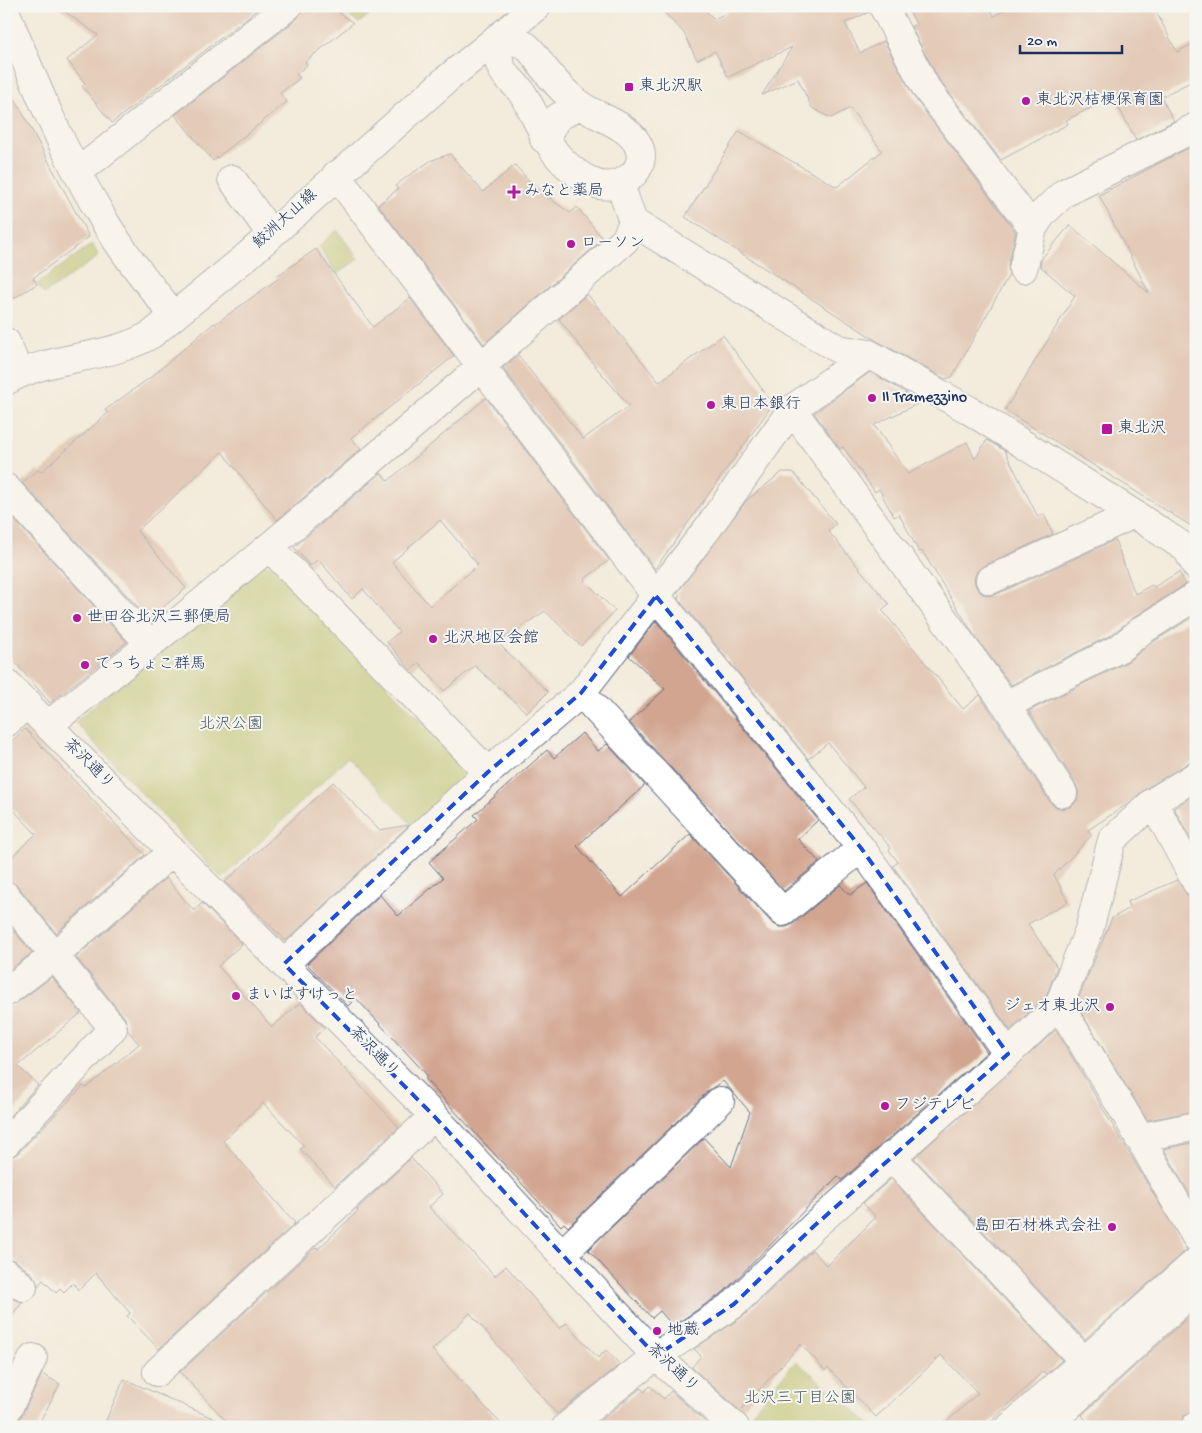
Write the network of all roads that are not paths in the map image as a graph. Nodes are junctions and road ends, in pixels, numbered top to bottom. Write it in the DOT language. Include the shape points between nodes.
graph roads {
  1 [pos="288,6"];
  2 [pos="537,6"];
  3 [pos="883,6"];
  4 [pos="6,13"];
  5 [pos="497,38"];
  6 [pos="580,104"];
  7 [pos="1196,127"];
  8 [pos="544,139"];
  9 [pos="78,172"];
  10 [pos="336,175"];
  11 [pos="232,179"];
  12 [pos="620,184"];
  13 [pos="633,222"];
  14 [pos="1033,228"];
  15 [pos="271,234"];
  16 [pos="1022,269"];
  17 [pos="174,316"];
  18 [pos="6,342"];
  19 [pos="869,354"];
  20 [pos="481,368"];
  21 [pos="13,377"];
  22 [pos="792,409"];
  23 [pos="6,488"];
  24 [pos="1134,514"];
  25 [pos="269,546"];
  26 [pos="1196,566"];
  27 [pos="990,580"];
  28 [pos="656,596"];
  29 [pos="1196,596"];
  30 [pos="150,644"];
  31 [pos="6,683"];
  32 [pos="581,694"];
  33 [pos="28,703"];
  34 [pos="1006,705"];
  35 [pos="6,723"];
  36 [pos="48,725"];
  37 [pos="488,772"];
  38 [pos="1196,776"];
  39 [pos="1063,793"];
  40 [pos="1153,802"];
  41 [pos="861,848"];
  42 [pos="173,851"];
  43 [pos="1196,882"];
  44 [pos="6,896"];
  45 [pos="55,955"];
  46 [pos="284,964"];
  47 [pos="6,992"];
  48 [pos="1059,1005"];
  49 [pos="1008,1054"];
  50 [pos="720,1101"];
  51 [pos="434,1116"];
  52 [pos="1196,1126"];
  53 [pos="1139,1138"];
  54 [pos="6,1142"];
  55 [pos="891,1156"];
  56 [pos="1196,1237"];
  57 [pos="563,1253"];
  58 [pos="1196,1262"];
  59 [pos="1196,1288"];
  60 [pos="656,1356"];
  61 [pos="34,1358"];
  62 [pos="1083,1360"];
  63 [pos="157,1372"];
  64 [pos="6,1412"];
  65 [pos="566,1427"];
  66 [pos="735,1427"];
  67 [pos="1010,1427"];
  68 [pos="1046,1427"];
  1 -- 9 [label="street"];
  2 -- 5 [label="street, 鮫洲大山線"];
  3 -- 14 [label="street" via="926,88"];
  4 -- 9 [label="street"];
  5 -- 6 [label="street" via="526,46"];
  5 -- 8 [label="street" via="500,66 521,91"];
  5 -- 10 [label="street, 鮫洲大山線"];
  6 -- 8 [label="street" via="557,118"];
  6 -- 12 [label="street" via="612,122 637,143 640,162 637,170"];
  7 -- 14 [label="street" via="1064,192"];
  8 -- 12 [label="street" via="561,161 592,182 610,186"];
  9 -- 17 [label="street" via="97,210"];
  10 -- 15 [label="street, 鮫洲大山線"];
  10 -- 20 [label="street"];
  11 -- 15 [label="street"];
  12 -- 13 [label="street"];
  13 -- 19 [label="street" via="838,349"];
  13 -- 20 [label="street" via="625,240"];
  14 -- 16 [label="street"];
  15 -- 17 [label="street, 鮫洲大山線"];
  17 -- 21 [label="street, 鮫洲大山線" via="152,334 122,349"];
  18 -- 21 [label="street"];
  19 -- 22 [label="street"];
  19 -- 24 [label="street" via="969,410"];
  20 -- 25 [label="street"];
  20 -- 28 [label="street"];
  22 -- 28 [label="street"];
  22 -- 34 [label="street"];
  23 -- 30 [label="street"];
  24 -- 26 [label="street" via="1187,549"];
  24 -- 27 [label="street"];
  25 -- 30 [label="street"];
  25 -- 37 [label="street"];
  28 -- 32 [label="street"];
  28 -- 41 [label="street"];
  29 -- 34 [label="street" via="1120,648"];
  30 -- 36 [label="street"];
  31 -- 33 [label="street, 茶沢通り"];
  32 -- 37 [label="street"];
  32 -- 41 [label="street" via="783,912"];
  33 -- 35 [label="street"];
  33 -- 36 [label="street, 茶沢通り"];
  34 -- 39 [label="street"];
  36 -- 42 [label="street, 茶沢通り"];
  37 -- 46 [label="street"];
  38 -- 40 [label="street"];
  40 -- 43 [label="street"];
  40 -- 48 [label="street" via="1112,840 1088,930"];
  41 -- 49 [label="street"];
  42 -- 45 [label="street"];
  42 -- 46 [label="street, 茶沢通り"];
  44 -- 45 [label="street"];
  45 -- 47 [label="street"];
  45 -- 54 [label="street" via="113,1028"];
  46 -- 51 [label="street, 茶沢通り"];
  48 -- 49 [label="street"];
  48 -- 53 [label="street"];
  49 -- 55 [label="street"];
  50 -- 57 [label="street"];
  51 -- 57 [label="street, 茶沢通り"];
  51 -- 63 [label="street"];
  52 -- 53 [label="street"];
  53 -- 56 [label="street"];
  55 -- 60 [label="street" via="734,1304"];
  55 -- 62 [label="street"];
  57 -- 60 [label="street, 茶沢通り"];
  58 -- 62 [label="street"];
  59 -- 68 [label="street"];
  60 -- 65 [label="street"];
  60 -- 66 [label="street, 茶沢通り"];
  61 -- 64 [label="street"];
  62 -- 67 [label="street"];
}
